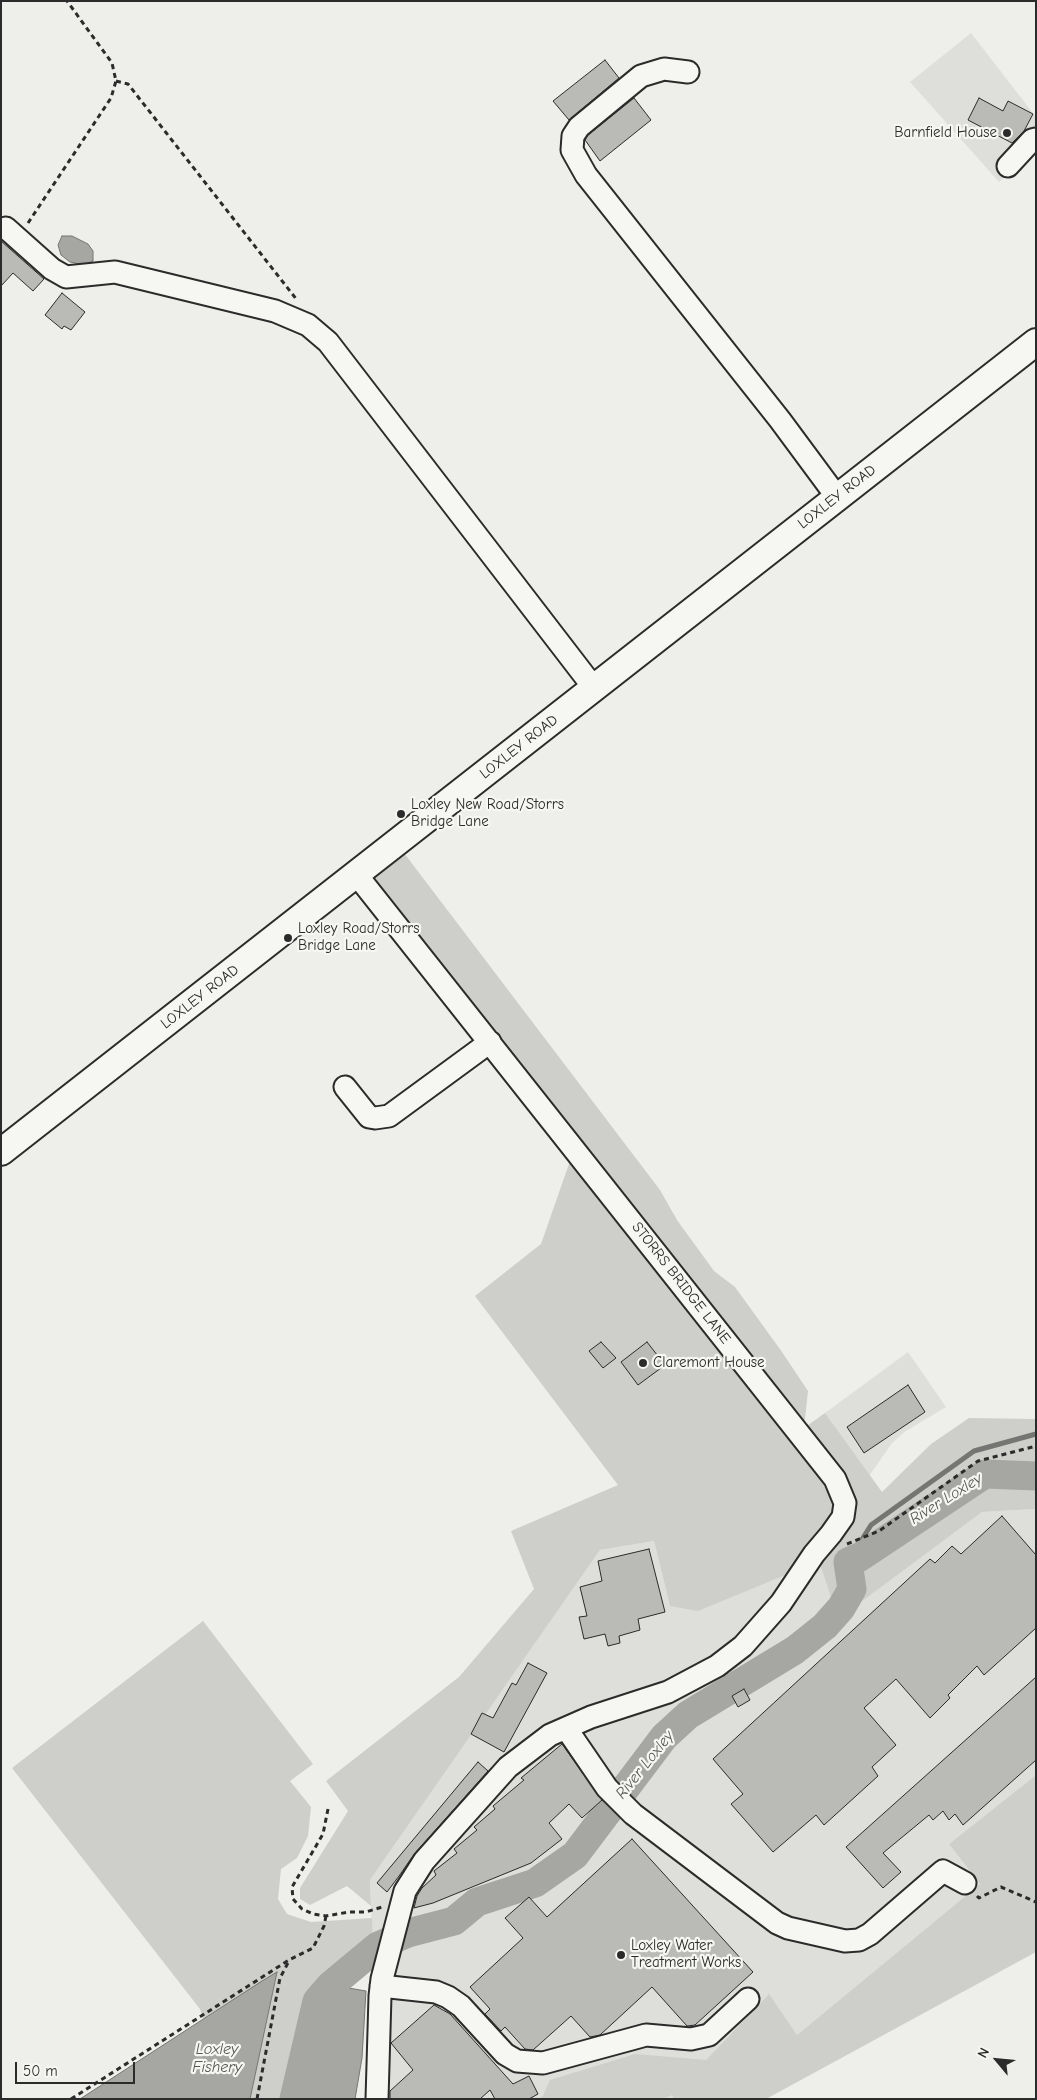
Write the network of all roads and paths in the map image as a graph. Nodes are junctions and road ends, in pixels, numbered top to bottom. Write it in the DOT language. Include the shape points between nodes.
graph roads {
  1 [pos="67,1"];
  2 [pos="688,72"];
  3 [pos="116,81"];
  4 [pos="1036,139"];
  5 [pos="1008,166"];
  6 [pos="12,233"];
  7 [pos="308,325"];
  8 [pos="1036,342"];
  9 [pos="837,497"];
  10 [pos="594,688"];
  11 [pos="356,874"];
  12 [pos="490,1042"];
  13 [pos="345,1087"];
  14 [pos="1,1152"];
  15 [pos="1036,1446"];
  16 [pos="852,1541"];
  17 [pos="566,1728"];
  18 [pos="328,1809"];
  19 [pos="972,1890"];
  20 [pos="405,1891"];
  21 [pos="1036,1902"];
  22 [pos="326,1916"];
  23 [pos="289,1960"];
  24 [pos="381,1986"];
  25 [pos="748,1999"];
  26 [pos="72,2099"];
  27 [pos="257,2099"];
  28 [pos="377,2099"];
  1 -- 3 [label="path" via="112,63"];
  2 -- 9 [label="street" via="664,70 641,76 579,127 573,136 572,150 586,175"];
  3 -- 6 [label="path" via="111,98"];
  3 -- 7 [label="path" via="128,84 305,310"];
  4 -- 5 [label="street"];
  6 -- 7 [label="street" via="52,269 66,276 115,272 275,311"];
  7 -- 10 [label="street" via="328,342"];
  8 -- 9 [label="main road, LOXLEY ROAD"];
  9 -- 10 [label="main road, LOXLEY ROAD"];
  10 -- 11 [label="main road, LOXLEY ROAD"];
  11 -- 12 [label="street, STORRS BRIDGE LANE"];
  11 -- 14 [label="main road, LOXLEY ROAD"];
  12 -- 13 [label="street" via="389,1116 369,1116"];
  12 -- 17 [label="street, STORRS BRIDGE LANE" via="836,1479 845,1503 843,1516 831,1534 781,1603 743,1646 716,1666 668,1692"];
  15 -- 16 [label="path" via="978,1461 879,1531"];
  17 -- 19 [label="street" via="608,1788 632,1814 788,1928 844,1941 859,1940 943,1870"];
  17 -- 20 [label="street, STORRS BRIDGE LANE" via="550,1735 508,1767 424,1861"];
  18 -- 22 [label="path" via="323,1834 292,1887 293,1899 302,1909"];
  19 -- 21 [label="path" via="1001,1887"];
  20 -- 22 [label="path" via="388,1904 366,1912"];
  20 -- 24 [label="street, STORRS BRIDGE LANE"];
  22 -- 23 [label="path" via="313,1948"];
  23 -- 26 [label="path"];
  23 -- 27 [label="path" via="280,1978"];
  24 -- 25 [label="street" via="436,1992 448,1997 461,2006 504,2054 517,2061 543,2063 646,2035 691,2039 710,2035"];
  24 -- 28 [label="street, STORRS BRIDGE LANE"];
}
